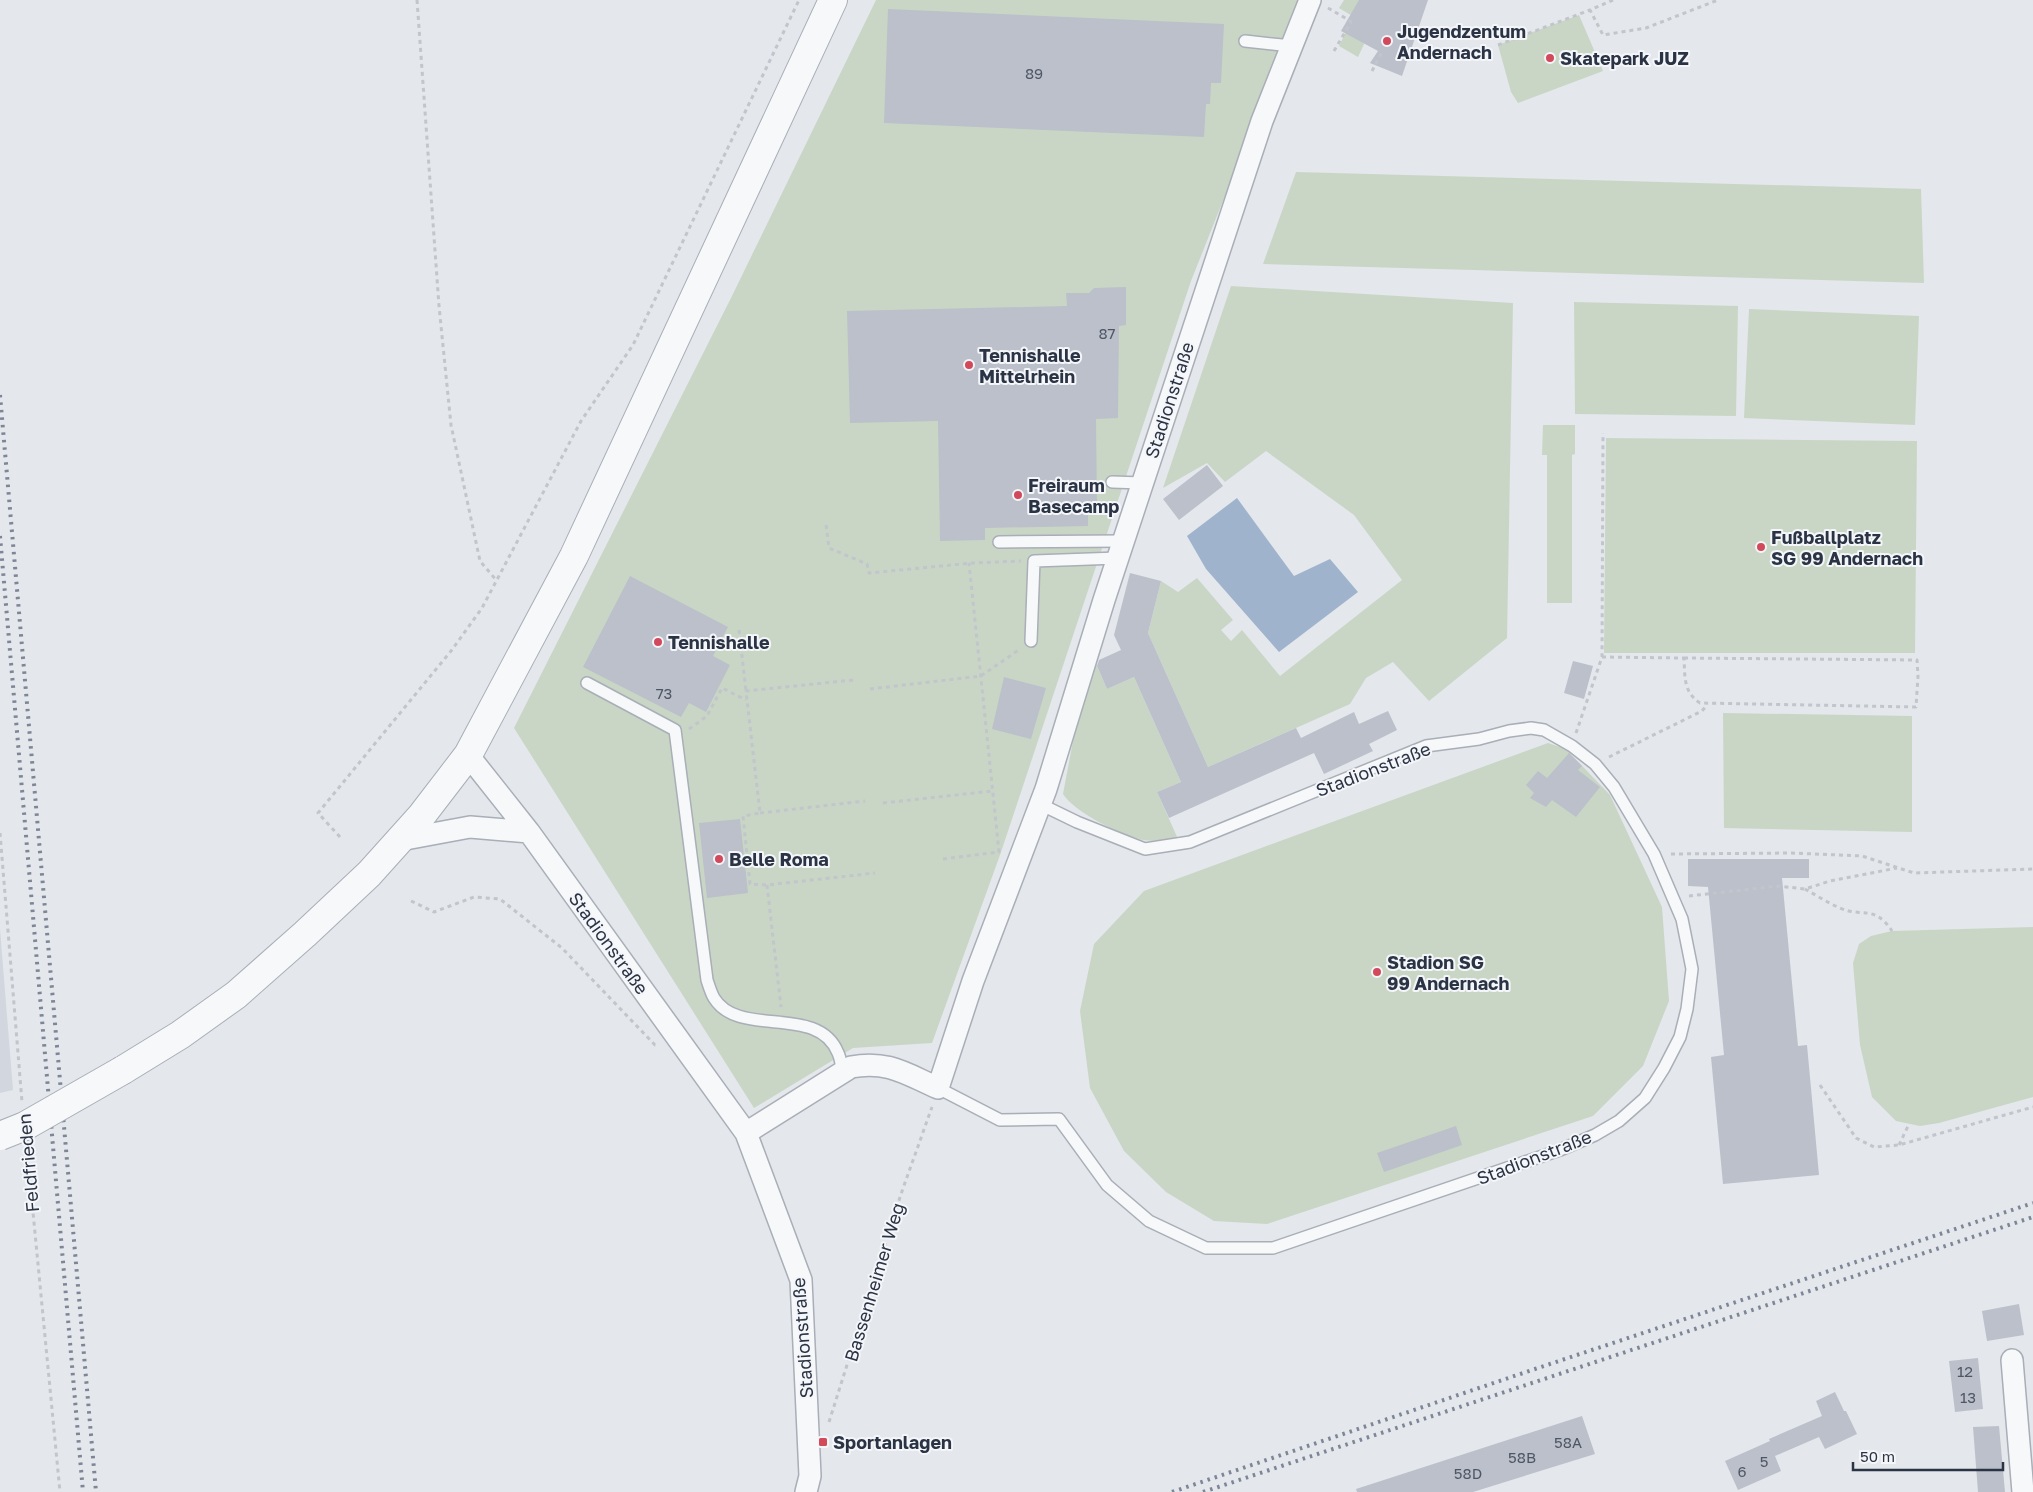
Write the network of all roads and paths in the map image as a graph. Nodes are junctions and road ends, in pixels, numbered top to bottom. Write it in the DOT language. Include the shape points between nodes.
graph roads {
  1 [pos="417,0"];
  2 [pos="799,0"];
  3 [pos="833,0"];
  4 [pos="1613,0"];
  5 [pos="1718,0"];
  6 [pos="1304,8"];
  7 [pos="1590,10"];
  8 [pos="1246,41"];
  9 [pos="1498,45"];
  10 [pos="1290,49"];
  11 [pos="1383,50"];
  12 [pos="1334,51"];
  13 [pos="1372,72"];
  14 [pos="1603,433"];
  15 [pos="1112,482"];
  16 [pos="1142,483"];
  17 [pos="826,525"];
  18 [pos="999,542"];
  19 [pos="1121,549"];
  20 [pos="1034,561"];
  21 [pos="969,563"];
  22 [pos="497,581"];
  23 [pos="739,630"];
  24 [pos="1031,641"];
  25 [pos="1602,657"];
  26 [pos="1684,658"];
  27 [pos="980,676"];
  28 [pos="853,680"];
  29 [pos="587,683"];
  30 [pos="870,689"];
  31 [pos="746,691"];
  32 [pos="747,700"];
  33 [pos="1708,705"];
  34 [pos="676,739"];
  35 [pos="1572,746"];
  36 [pos="468,755"];
  37 [pos="1595,764"];
  38 [pos="992,791"];
  39 [pos="865,801"];
  40 [pos="883,803"];
  41 [pos="1040,804"];
  42 [pos="760,813"];
  43 [pos="529,832"];
  44 [pos="0,833"];
  45 [pos="340,837"];
  46 [pos="400,840"];
  47 [pos="1654,854"];
  48 [pos="943,859"];
  49 [pos="1898,868"];
  50 [pos="2033,869"];
  51 [pos="875,873"];
  52 [pos="767,885"];
  53 [pos="1804,889"];
  54 [pos="1673,898"];
  55 [pos="411,901"];
  56 [pos="1892,931"];
  57 [pos="783,1022"];
  58 [pos="681,1043"];
  59 [pos="843,1072"];
  60 [pos="1820,1085"];
  61 [pos="938,1088"];
  62 [pos="23,1104"];
  63 [pos="2033,1107"];
  64 [pos="1909,1124"];
  65 [pos="746,1133"];
  66 [pos="0,1136"];
  67 [pos="26,1144"];
  68 [pos="1899,1145"];
  69 [pos="2012,1360"];
  70 [pos="827,1430"];
  71 [pos="60,1492"];
  72 [pos="806,1492"];
  73 [pos="2023,1492"];
  1 -- 22 [label="path" via="450,425 480,562"];
  2 -- 22 [label="path" via="633,345 581,421"];
  3 -- 36 [label="street" via="574,556"];
  4 -- 7 [label="path"];
  5 -- 7 [label="path" via="1646,28 1603,35"];
  6 -- 10 [label="street, Stadionstraße"];
  6 -- 12 [label="path" via="1328,8 1352,22"];
  7 -- 9 [label="path"];
  8 -- 10 [label="lane" via="1282,45"];
  10 -- 16 [label="street, Stadionstraße" via="1262,121"];
  11 -- 13 [label="path"];
  14 -- 25 [label="path"];
  15 -- 16 [label="lane"];
  16 -- 19 [label="street, Stadionstraße"];
  17 -- 21 [label="path" via="829,548 867,564 869,573"];
  18 -- 19 [label="lane"];
  19 -- 20 [label="lane"];
  19 -- 41 [label="street, Stadionstraße"];
  20 -- 21 [label="path"];
  20 -- 24 [label="lane"];
  21 -- 27 [label="path"];
  22 -- 45 [label="path" via="451,651 318,813"];
  23 -- 31 [label="path"];
  24 -- 27 [label="path"];
  25 -- 26 [label="path"];
  25 -- 35 [label="path"];
  26 -- 33 [label="path" via="1686,687 1692,698"];
  26 -- 33 [label="path" via="1917,660 1916,707"];
  27 -- 30 [label="path"];
  27 -- 38 [label="path"];
  28 -- 31 [label="path"];
  29 -- 34 [label="lane" via="675,730"];
  31 -- 32 [label="path"];
  32 -- 34 [label="path" via="722,688 708,716"];
  32 -- 42 [label="path"];
  33 -- 37 [label="path" via="1702,711"];
  34 -- 57 [label="lane" via="707,980 714,999 726,1010 742,1017"];
  35 -- 37 [label="lane, Stadionstraße"];
  35 -- 41 [label="lane, Stadionstraße" via="1544,730 1531,728 1479,740 1426,746 1190,842 1145,849"];
  36 -- 43 [label="street, Stadionstraße"];
  36 -- 46 [label="street"];
  37 -- 47 [label="lane, Stadionstraße" via="1614,787"];
  38 -- 40 [label="path"];
  38 -- 48 [label="path" via="999,852"];
  39 -- 42 [label="path"];
  41 -- 61 [label="street, Stadionstraße" via="973,981"];
  42 -- 52 [label="path" via="742,816 750,884"];
  43 -- 46 [label="street" via="470,827"];
  43 -- 58 [label="street, Stadionstraße"];
  44 -- 62 [label="path, Feldfrieden"];
  46 -- 66 [label="street, bridge" via="370,874 236,995 123,1070 25,1126"];
  47 -- 49 [label="path" via="1862,856"];
  47 -- 54 [label="lane, Stadionstraße"];
  49 -- 50 [label="path" via="1914,873"];
  49 -- 53 [label="path"];
  51 -- 52 [label="path"];
  52 -- 57 [label="path"];
  53 -- 54 [label="path" via="1778,886"];
  53 -- 56 [label="path" via="1842,909 1884,919"];
  54 -- 61 [label="lane, Stadionstraße" via="1682,919 1692,969 1687,1010 1680,1037 1645,1098 1618,1121 1560,1150 1272,1248 1206,1248 1149,1221 1106,1184 1059,1119 1000,1120"];
  55 -- 58 [label="path" via="434,912 474,897 500,899 562,948 655,1045"];
  57 -- 59 [label="lane" via="820,1032 838,1053"];
  58 -- 65 [label="street, Stadionstraße"];
  59 -- 61 [label="street, Stadionstraße" via="865,1064 888,1066"];
  59 -- 65 [label="street, Stadionstraße"];
  60 -- 68 [label="path" via="1856,1138 1874,1147"];
  61 -- 70 [label="path, Bassenheimer Weg"];
  63 -- 68 [label="path"];
  64 -- 68 [label="path"];
  65 -- 72 [label="street, Stadionstraße" via="801,1280 810,1476"];
  67 -- 71 [label="path, Feldfrieden"];
  69 -- 73 [label="street"];
}
